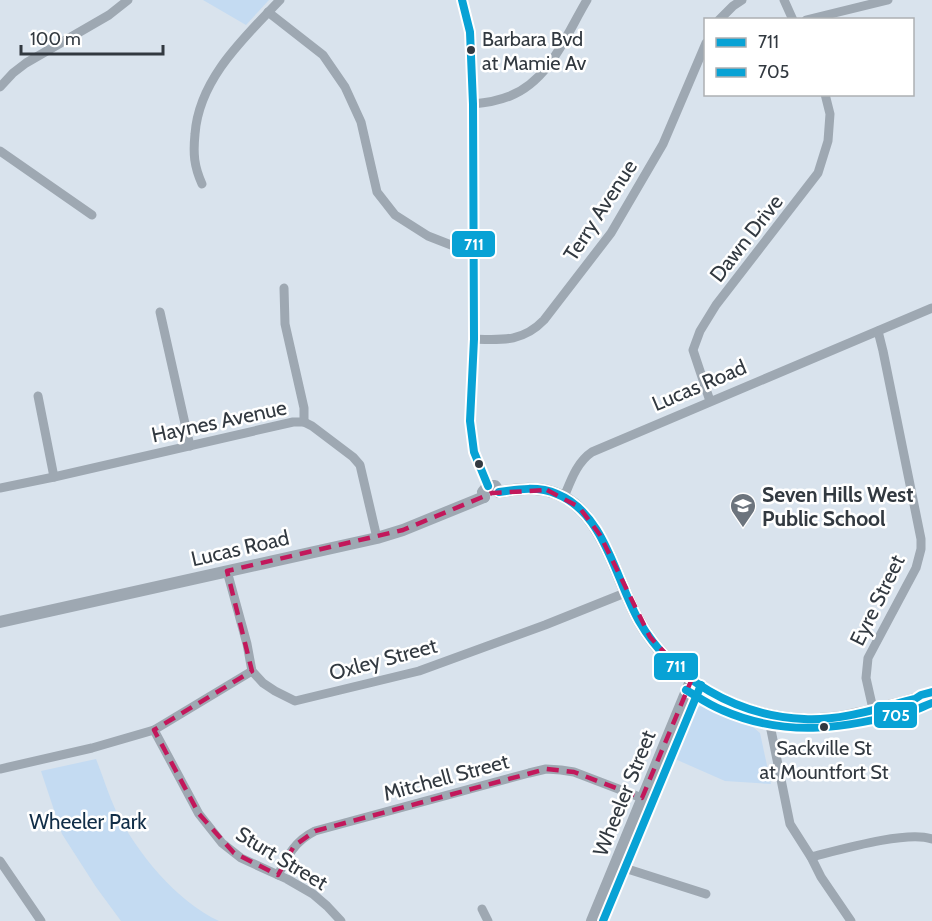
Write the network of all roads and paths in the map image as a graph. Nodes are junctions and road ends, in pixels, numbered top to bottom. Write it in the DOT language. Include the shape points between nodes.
graph roads {
  1 [pos="128,0"];
  2 [pos="280,0"];
  3 [pos="462,0"];
  4 [pos="587,0"];
  5 [pos="742,0"];
  6 [pos="784,0"];
  7 [pos="888,0"];
  8 [pos="268,12"];
  9 [pos="721,18"];
  10 [pos="792,18"];
  11 [pos="814,18"];
  12 [pos="704,45"];
  13 [pos="0,87"];
  14 [pos="826,96"];
  15 [pos="473,104"];
  16 [pos="0,151"];
  17 [pos="202,184"];
  18 [pos="92,215"];
  19 [pos="474,254"];
  20 [pos="284,288"];
  21 [pos="932,308"];
  22 [pos="160,312"];
  23 [pos="878,331"];
  24 [pos="474,339"];
  25 [pos="38,396"];
  26 [pos="710,401"];
  27 [pos="304,422"];
  28 [pos="190,446"];
  29 [pos="54,477"];
  30 [pos="0,488"];
  31 [pos="490,492"];
  32 [pos="564,497"];
  33 [pos="377,538"];
  34 [pos="227,571"];
  35 [pos="626,593"];
  36 [pos="0,622"];
  37 [pos="252,671"];
  38 [pos="692,681"];
  39 [pos="932,692"];
  40 [pos="932,698"];
  41 [pos="915,699"];
  42 [pos="873,709"];
  43 [pos="772,716"];
  44 [pos="154,730"];
  45 [pos="0,769"];
  46 [pos="642,798"];
  47 [pos="932,839"];
  48 [pos="811,857"];
  49 [pos="0,861"];
  50 [pos="615,865"];
  51 [pos="278,875"];
  52 [pos="706,894"];
  53 [pos="482,909"];
  54 [pos="41,921"];
  55 [pos="340,921"];
  56 [pos="488,921"];
  57 [pos="592,921"];
  58 [pos="851,921"];
  1 -- 13 [label="street" via="26,63"];
  2 -- 8 [label="street"];
  3 -- 15 [label="street" via="470,32"];
  4 -- 15 [label="street" via="537,79 509,97"];
  5 -- 9 [label="street"];
  6 -- 10 [label="street"];
  7 -- 11 [label="street"];
  8 -- 17 [label="street" via="234,50 206,91 194,149"];
  8 -- 19 [label="street" via="323,55 345,87 362,122 377,192 395,215 428,236"];
  12 -- 24 [label="street, Terry Avenue" via="657,154 610,233 544,320 531,332 516,338"];
  14 -- 26 [label="street, Dawn Drive" via="830,114 828,141 818,173 700,331 693,350"];
  15 -- 19 [label="street"];
  16 -- 18 [label="street"];
  19 -- 24 [label="street"];
  20 -- 27 [label="street" via="285,324"];
  21 -- 23 [label="street, Lucas Road"];
  22 -- 28 [label="street"];
  23 -- 26 [label="street, Lucas Road"];
  23 -- 42 [label="street, Eyre Street" via="921,549 916,568 868,658 866,678"];
  24 -- 31 [label="street" via="470,421 478,464"];
  25 -- 29 [label="street"];
  26 -- 32 [label="street, Lucas Road" via="585,456"];
  27 -- 28 [label="street, Haynes Avenue"];
  27 -- 33 [label="street, Haynes Avenue" via="357,461"];
  28 -- 29 [label="street, Haynes Avenue"];
  29 -- 30 [label="street, Haynes Avenue"];
  31 -- 32 [label="street, Lucas Road" via="537,489"];
  31 -- 33 [label="street, Lucas Road"];
  32 -- 35 [label="street" via="579,507 600,535"];
  33 -- 34 [label="street, Lucas Road"];
  34 -- 36 [label="street, Lucas Road"];
  34 -- 37 [label="street"];
  35 -- 37 [label="street, Oxley Street" via="419,670 295,701 263,683"];
  35 -- 38 [label="street" via="650,638"];
  37 -- 44 [label="street"];
  38 -- 43 [label="street" via="731,703"];
  38 -- 46 [label="street, Wheeler Street"];
  39 -- 41 [label="street"];
  40 -- 41 [label="street"];
  41 -- 42 [label="street"];
  42 -- 43 [label="street" via="810,719"];
  43 -- 48 [label="street" via="771,730 790,824"];
  44 -- 45 [label="street"];
  44 -- 51 [label="street, Sturt Street" via="212,832 241,858"];
  46 -- 50 [label="street, Wheeler Street"];
  46 -- 51 [label="street, Mitchell Street" via="574,772 529,772 315,831 294,846"];
  47 -- 48 [label="street" via="886,839"];
  48 -- 58 [label="street"];
  49 -- 54 [label="street"];
  50 -- 52 [label="street"];
  50 -- 57 [label="street, Wheeler Street"];
  51 -- 55 [label="street, Sturt Street" via="313,894"];
  53 -- 56 [label="street"];
}
